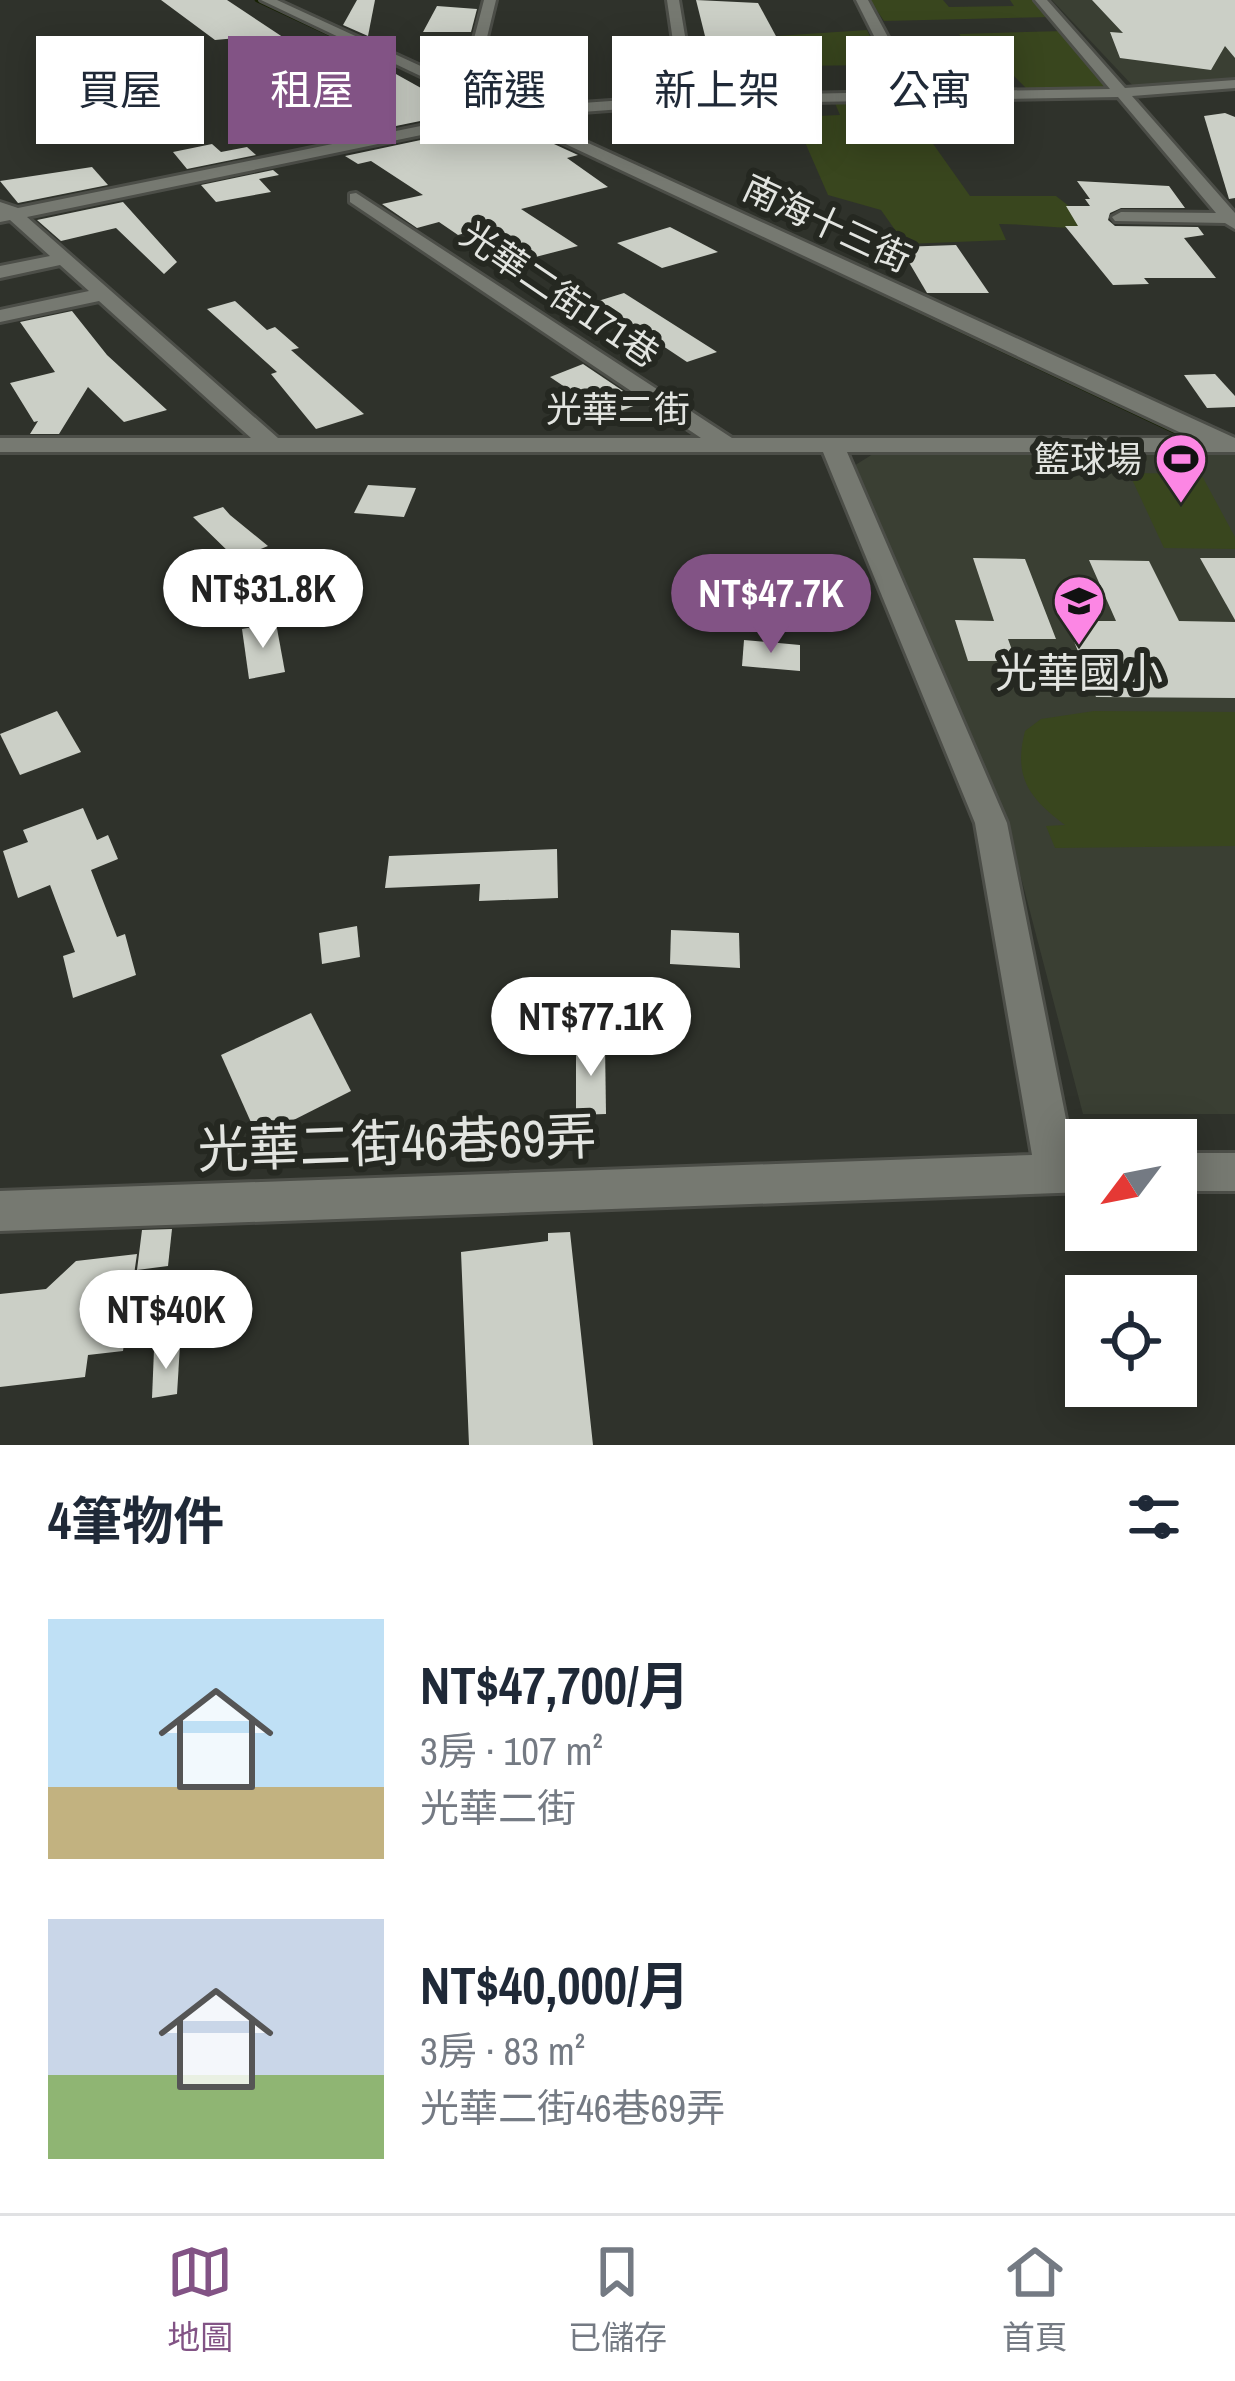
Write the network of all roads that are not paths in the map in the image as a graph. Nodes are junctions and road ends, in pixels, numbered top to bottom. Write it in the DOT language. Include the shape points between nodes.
graph roads {
  1 [pos="267,0"];
  2 [pos="490,0"];
  3 [pos="673,0"];
  4 [pos="862,0"];
  5 [pos="1041,0"];
  6 [pos="297,7"];
  7 [pos="481,36"];
  8 [pos="678,36"];
  9 [pos="881,36"];
  10 [pos="420,68"];
  11 [pos="1235,84"];
  12 [pos="1119,93"];
  13 [pos="1014,95"];
  14 [pos="420,130"];
  15 [pos="573,144"];
  16 [pos="356,198"];
  17 [pos="5,212"];
  18 [pos="1121,217"];
  19 [pos="1232,221"];
  20 [pos="61,259"];
  21 [pos="0,272"];
  22 [pos="104,294"];
  23 [pos="0,316"];
  24 [pos="272,445"];
  25 [pos="727,445"];
  26 [pos="0,446"];
  27 [pos="833,447"];
  28 [pos="1233,447"];
  29 [pos="1065,1147"];
  30 [pos="1197,1172"];
  31 [pos="1235,1172"];
  32 [pos="1065,1173"];
  33 [pos="0,1211"];
  1 -- 6 [label="street, 南海十三街"];
  2 -- 7 [label="street"];
  3 -- 8 [label="street"];
  4 -- 9 [label="street"];
  5 -- 12 [label="street"];
  6 -- 10 [label="street, 南海十三街"];
  11 -- 12 [label="street"];
  12 -- 13 [label="street"];
  12 -- 19 [label="street"];
  14 -- 17 [label="street"];
  15 -- 28 [label="street, 南海十三街"];
  16 -- 25 [label="street, 光華二街171巷"];
  17 -- 20 [label="street"];
  18 -- 19 [label="street"];
  20 -- 21 [label="street"];
  20 -- 22 [label="street"];
  22 -- 23 [label="street"];
  22 -- 24 [label="street"];
  24 -- 25 [label="street, 光華二街"];
  24 -- 26 [label="street, 光華二街"];
  25 -- 27 [label="street, 光華二街"];
  27 -- 28 [label="street, 光華二街"];
  27 -- 29 [label="street" via="991,823"];
  30 -- 31 [label="street"];
  32 -- 33 [label="street, 光華二街46巷69弄"];
}
